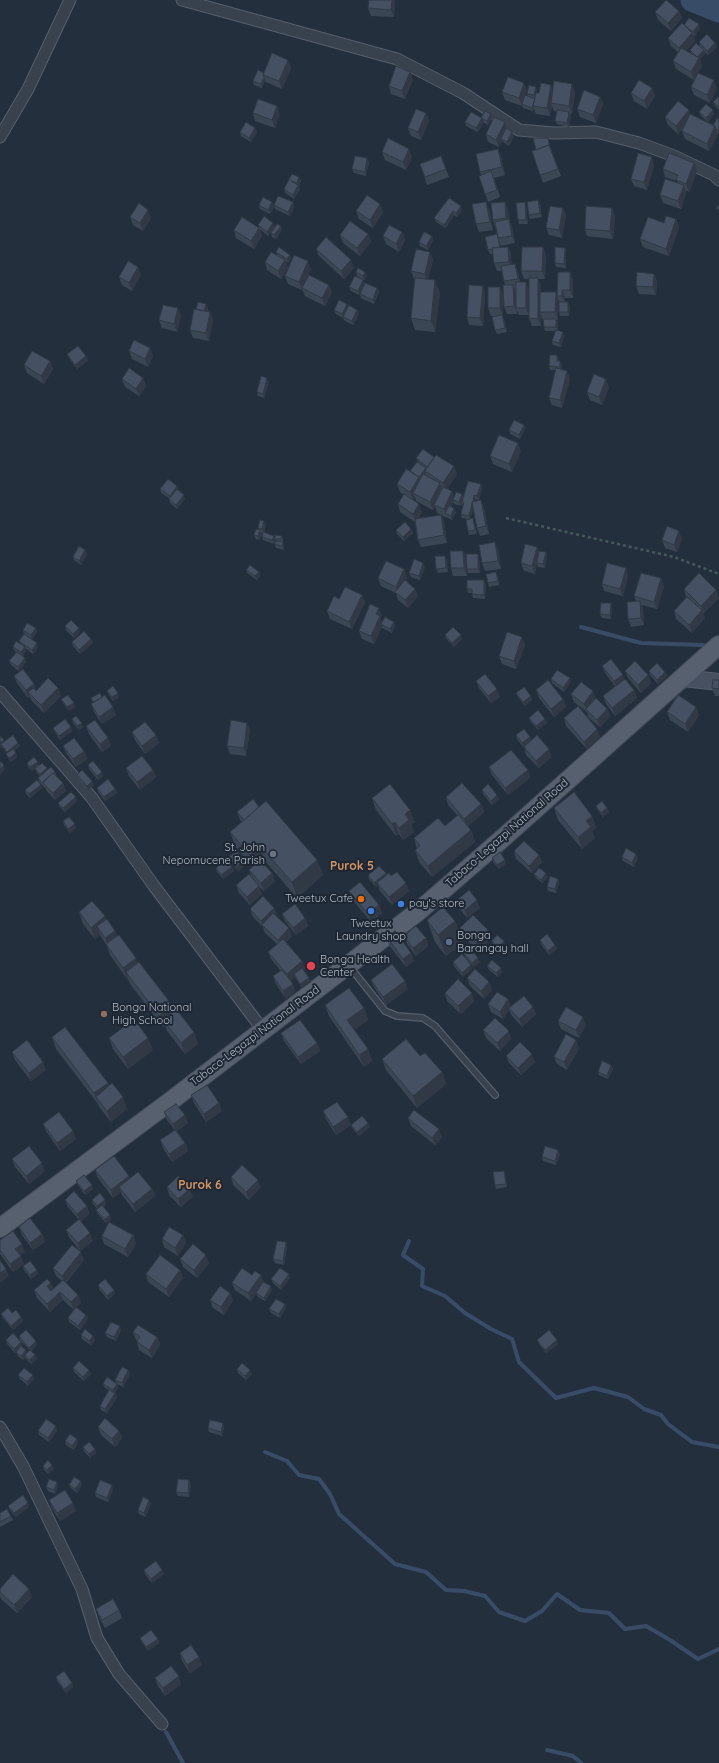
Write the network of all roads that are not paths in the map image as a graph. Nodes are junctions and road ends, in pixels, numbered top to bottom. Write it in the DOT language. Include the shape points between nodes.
graph roads {
  1 [pos="70,0"];
  2 [pos="182,0"];
  3 [pos="0,137"];
  4 [pos="719,180"];
  5 [pos="719,645"];
  6 [pos="682,678"];
  7 [pos="719,682"];
  8 [pos="0,692"];
  9 [pos="349,966"];
  10 [pos="263,1030"];
  11 [pos="495,1095"];
  12 [pos="0,1228"];
  13 [pos="0,1427"];
  14 [pos="162,1724"];
  1 -- 3 [label="street" via="28,89"];
  2 -- 4 [label="street" via="397,59 463,93 519,130 554,133 596,132 639,143 674,156 714,175"];
  5 -- 6 [label="main road, Tabaco-Legazpi National Road"];
  6 -- 7 [label="street"];
  6 -- 9 [label="main road, Tabaco-Legazpi National Road" via="420,910"];
  8 -- 10 [label="street" via="92,798 154,886"];
  9 -- 10 [label="main road, Tabaco-Legazpi National Road"];
  9 -- 11 [label="lane" via="385,1011 397,1016 423,1018 435,1026"];
  10 -- 12 [label="main road, Tabaco-Legazpi National Road"];
  13 -- 14 [label="street" via="23,1466 82,1589 97,1638 119,1674"];
}
